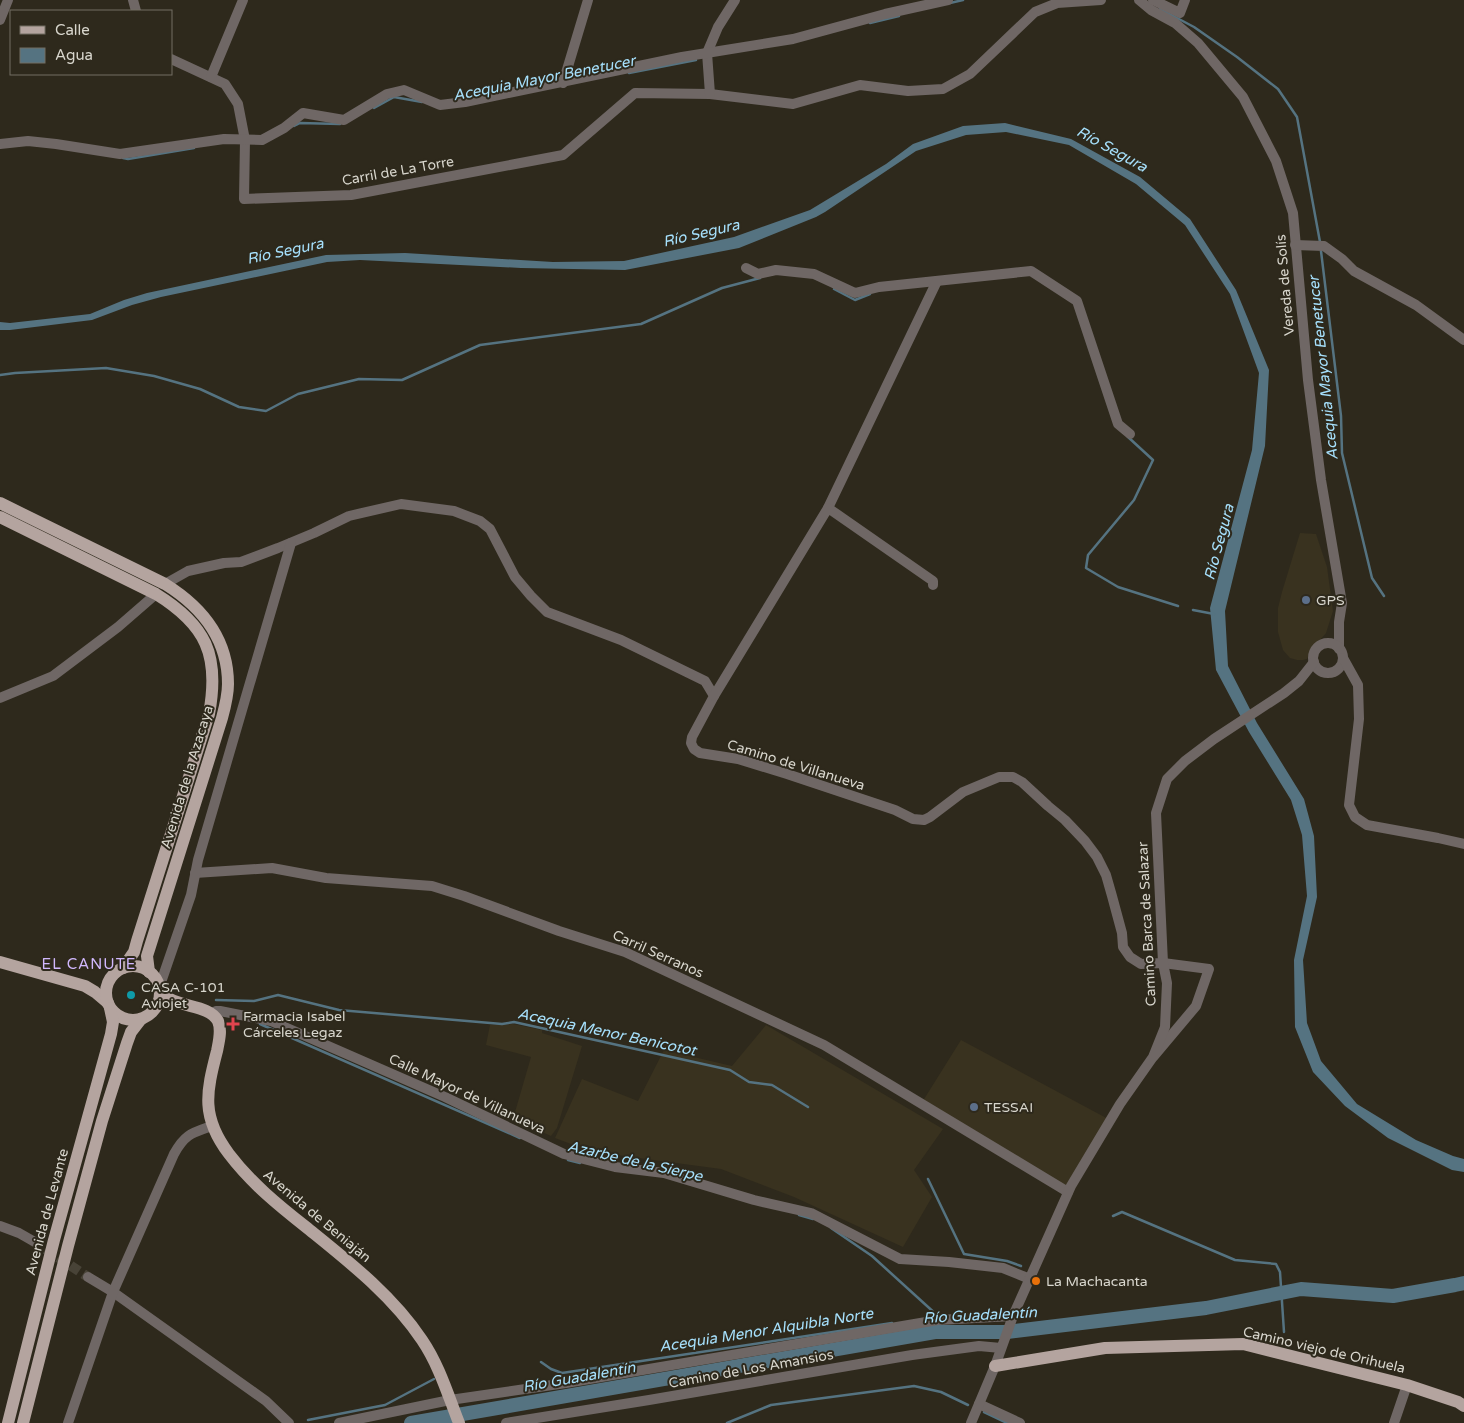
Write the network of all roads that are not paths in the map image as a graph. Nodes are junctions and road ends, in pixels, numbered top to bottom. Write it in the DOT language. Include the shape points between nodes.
graph roads {
  1 [pos="8,0"];
  2 [pos="243,0"];
  3 [pos="588,0"];
  4 [pos="735,0"];
  5 [pos="948,0"];
  6 [pos="1101,0"];
  7 [pos="1139,0"];
  8 [pos="1153,0"];
  9 [pos="1186,0"];
  10 [pos="932,2"];
  11 [pos="0,20"];
  12 [pos="707,53"];
  13 [pos="172,60"];
  14 [pos="210,77"];
  15 [pos="564,82"];
  16 [pos="710,94"];
  17 [pos="245,140"];
  18 [pos="0,144"];
  19 [pos="1296,245"];
  20 [pos="746,268"];
  21 [pos="937,280"];
  22 [pos="1464,340"];
  23 [pos="1130,434"];
  24 [pos="0,503"];
  25 [pos="828,508"];
  26 [pos="0,517"];
  27 [pos="291,543"];
  28 [pos="165,584"];
  29 [pos="933,585"];
  30 [pos="156,594"];
  31 [pos="1339,622"];
  32 [pos="1326,644"];
  33 [pos="1341,653"];
  34 [pos="1314,662"];
  35 [pos="1337,670"];
  36 [pos="1323,672"];
  37 [pos="1300,680"];
  38 [pos="1358,684"];
  39 [pos="714,696"];
  40 [pos="0,698"];
  41 [pos="1464,844"];
  42 [pos="196,873"];
  43 [pos="0,962"];
  44 [pos="1163,963"];
  45 [pos="118,972"];
  46 [pos="149,972"];
  47 [pos="85,986"];
  48 [pos="159,989"];
  49 [pos="109,1006"];
  50 [pos="187,1006"];
  51 [pos="211,1014"];
  52 [pos="146,1016"];
  53 [pos="1154,1056"];
  54 [pos="212,1126"];
  55 [pos="1068,1192"];
  56 [pos="0,1226"];
  57 [pos="33,1241"];
  58 [pos="88,1277"];
  59 [pos="1030,1279"];
  60 [pos="114,1292"];
  61 [pos="1013,1316"];
  62 [pos="1001,1348"];
  63 [pos="995,1366"];
  64 [pos="1407,1385"];
  65 [pos="450,1402"];
  66 [pos="979,1404"];
  67 [pos="1464,1406"];
  68 [pos="8,1423"];
  69 [pos="23,1423"];
  70 [pos="68,1423"];
  71 [pos="289,1423"];
  72 [pos="339,1423"];
  73 [pos="459,1423"];
  74 [pos="506,1423"];
  75 [pos="971,1423"];
  76 [pos="1020,1423"];
  77 [pos="1394,1423"];
  1 -- 11 [label="street"];
  2 -- 14 [label="street"];
  3 -- 15 [label="street"];
  4 -- 12 [label="street"];
  5 -- 10 [label="street"];
  6 -- 16 [label="street" via="1057,3 1035,12 970,74 942,88 908,91 860,86 793,104"];
  7 -- 19 [label="street, Vereda de Solís" via="1175,22 1198,43 1243,97 1276,161 1293,212"];
  8 -- 9 [label="street" via="1180,12"];
  10 -- 12 [label="street" via="793,39"];
  12 -- 15 [label="street"];
  12 -- 16 [label="street"];
  13 -- 14 [label="street, Carril de La Torre"];
  14 -- 17 [label="street, Carril de La Torre" via="225,84 238,104"];
  15 -- 17 [label="street" via="440,105 404,90 387,94 344,120 303,113 262,140"];
  16 -- 17 [label="street, Carril de La Torre" via="635,93 563,155 351,195 244,199"];
  17 -- 18 [label="street" via="224,139 120,154 28,141"];
  19 -- 22 [label="street" via="1324,246 1354,271 1416,305"];
  19 -- 31 [label="street, Vereda de Solís" via="1320,480 1342,603"];
  20 -- 21 [label="street" via="758,274 776,270 814,274 855,293 879,286"];
  21 -- 23 [label="street" via="1031,271 1078,301 1118,424"];
  21 -- 25 [label="street"];
  24 -- 28 [label="main road, Avenida de la Azacaya"];
  25 -- 29 [label="street" via="933,581"];
  25 -- 39 [label="street"];
  26 -- 30 [label="main road, Avenida de la Azacaya"];
  27 -- 28 [label="street" via="241,562 188,572"];
  27 -- 39 [label="street" via="349,516 401,504 454,511 480,521 490,529 515,577 547,612 621,640 706,681"];
  27 -- 42 [label="street"];
  28 -- 46 [label="main road, Avenida de la Azacaya" via="193,604 214,631 222,647 228,684 222,718 147,956"];
  30 -- 40 [label="street" via="53,676"];
  30 -- 45 [label="main road, Avenida de la Azacaya" via="184,613 202,637 212,666 212,696 138,941 134,952"];
  31 -- 32 [label="street, Vereda de Solís"];
  31 -- 33 [label="street, Vereda de Solís"];
  32 -- 33 [label="street" via="1331,644"];
  32 -- 34 [label="street" via="1315,651"];
  33 -- 35 [label="street"];
  33 -- 38 [label="street"];
  34 -- 36 [label="street"];
  34 -- 37 [label="street, Camino Barca de Salazar"];
  35 -- 36 [label="street"];
  35 -- 38 [label="street"];
  36 -- 37 [label="street, Camino Barca de Salazar"];
  37 -- 44 [label="street, Camino Barca de Salazar" via="1214,739 1167,779 1156,813"];
  38 -- 41 [label="street" via="1359,719 1349,805 1355,817 1366,825"];
  39 -- 44 [label="street, Camino de Villanueva" via="692,737 694,749 700,753 738,759 787,774 913,819 924,820 963,792 999,777 1014,777 1065,820 1097,857 1106,875 1123,947 1130,956 1141,964"];
  42 -- 48 [label="street"];
  42 -- 55 [label="street, Carril Serranos" via="272,868 326,878 432,886 625,952 824,1045"];
  43 -- 47 [label="main road"];
  44 -- 53 [label="street, Camino Barca de Salazar" via="1167,982 1165,1027"];
  44 -- 53 [label="street" via="1209,969 1196,1006"];
  45 -- 46 [label="main road" via="136,967"];
  45 -- 47 [label="main road" via="98,984"];
  45 -- 49 [label="main road" via="109,980 106,991"];
  46 -- 48 [label="main road"];
  47 -- 49 [label="main road"];
  48 -- 50 [label="main road" via="167,998"];
  48 -- 52 [label="main road" via="158,1002"];
  49 -- 52 [label="main road" via="124,1019"];
  49 -- 68 [label="main road, Avenida de Levante" via="113,1022 111,1034"];
  50 -- 51 [label="main road"];
  50 -- 52 [label="main road" via="165,1007"];
  51 -- 54 [label="main road, Avenida de Beniaján" via="220,1031 208,1093"];
  51 -- 59 [label="street, Calle Mayor de Villanueva" via="220,1011 271,1021 564,1154 615,1167 664,1173 811,1213 900,1259 1003,1268"];
  52 -- 69 [label="main road, Avenida de Levante" via="131,1032 102,1121"];
  53 -- 55 [label="street, Camino Barca de Salazar" via="1120,1104"];
  54 -- 60 [label="street" via="184,1139 174,1154"];
  54 -- 65 [label="main road, Avenida de Beniaján" via="229,1154 255,1184 361,1273 402,1314 427,1347"];
  55 -- 59 [label="street, Camino Barca de Salazar"];
  56 -- 57 [label="street"];
  58 -- 60 [label="street"];
  59 -- 61 [label="street, Camino Barca de Salazar"];
  60 -- 70 [label="street"];
  60 -- 71 [label="street" via="266,1401"];
  61 -- 62 [label="street, Camino Barca de Salazar"];
  61 -- 65 [label="street" via="938,1320"];
  62 -- 63 [label="street, Camino Barca de Salazar"];
  62 -- 74 [label="street, Camino de Los Amansios" via="979,1346 912,1355"];
  63 -- 64 [label="main road, Camino viejo de Orihuela" via="1105,1348 1243,1344"];
  63 -- 66 [label="street, Camino Barca de Salazar"];
  64 -- 67 [label="main road, Camino viejo de Orihuela"];
  64 -- 77 [label="street"];
  65 -- 72 [label="street"];
  65 -- 73 [label="main road, Avenida de Beniaján"];
  66 -- 75 [label="street, Camino Barca de Salazar"];
  66 -- 76 [label="street"];
}
